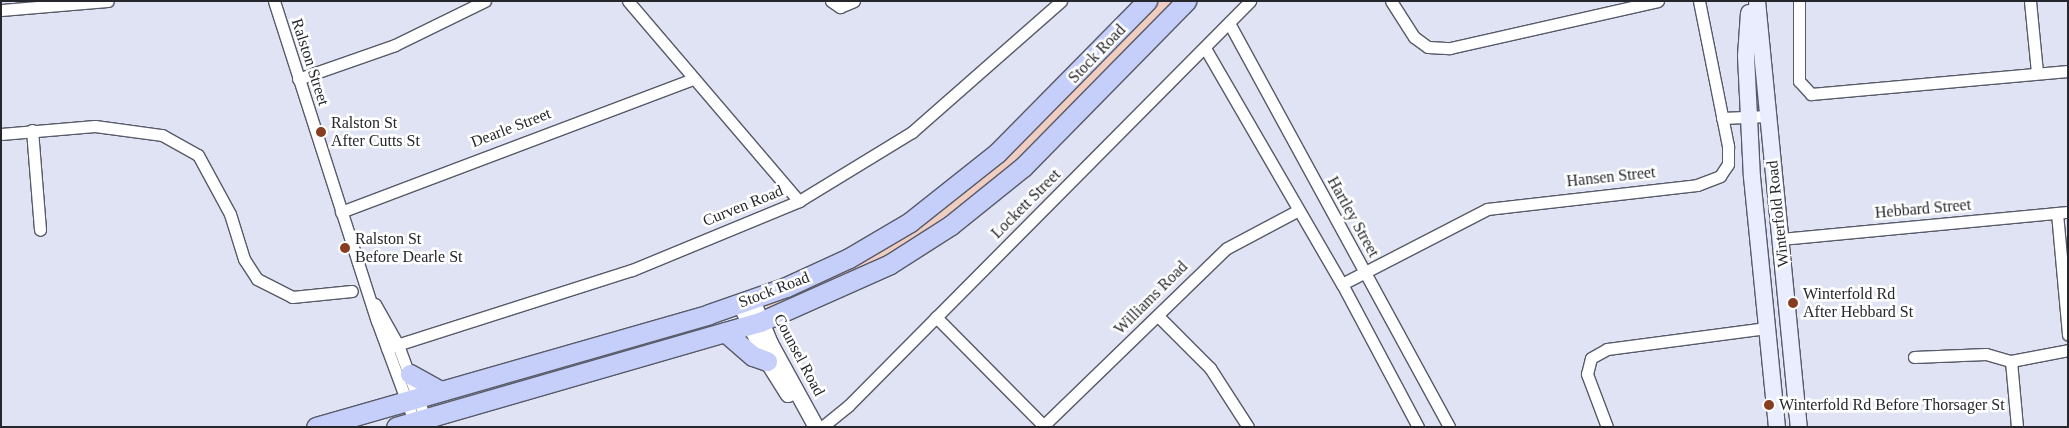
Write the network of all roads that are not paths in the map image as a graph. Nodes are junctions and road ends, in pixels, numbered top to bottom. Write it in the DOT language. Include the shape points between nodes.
graph roads {
  1 [pos="108,1"];
  2 [pos="274,1"];
  3 [pos="485,1"];
  4 [pos="628,1"];
  5 [pos="831,1"];
  6 [pos="854,1"];
  7 [pos="1061,1"];
  8 [pos="1147,1"];
  9 [pos="1186,1"];
  10 [pos="1250,1"];
  11 [pos="1391,1"];
  12 [pos="1658,1"];
  13 [pos="1699,1"];
  14 [pos="1748,1"];
  15 [pos="1758,1"];
  16 [pos="1800,1"];
  17 [pos="2030,1"];
  18 [pos="1,10"];
  19 [pos="1228,23"];
  20 [pos="1205,48"];
  21 [pos="2068,71"];
  22 [pos="2037,73"];
  23 [pos="298,79"];
  24 [pos="693,79"];
  25 [pos="1768,116"];
  26 [pos="1749,117"];
  27 [pos="1722,118"];
  28 [pos="32,130"];
  29 [pos="1,134"];
  30 [pos="798,201"];
  31 [pos="1297,211"];
  32 [pos="341,212"];
  33 [pos="2062,212"];
  34 [pos="40,230"];
  35 [pos="1781,239"];
  36 [pos="1364,270"];
  37 [pos="1342,284"];
  38 [pos="352,291"];
  39 [pos="746,302"];
  40 [pos="1158,316"];
  41 [pos="936,317"];
  42 [pos="755,323"];
  43 [pos="1767,328"];
  44 [pos="725,332"];
  45 [pos="2068,335"];
  46 [pos="393,346"];
  47 [pos="2068,350"];
  48 [pos="1914,357"];
  49 [pos="2011,361"];
  50 [pos="767,362"];
  51 [pos="410,374"];
  52 [pos="441,391"];
  53 [pos="413,399"];
  54 [pos="420,420"];
  55 [pos="1042,426"];
  56 [pos="316,427"];
  57 [pos="396,427"];
  58 [pos="805,427"];
  59 [pos="816,427"];
  60 [pos="822,427"];
  61 [pos="1248,427"];
  62 [pos="1418,427"];
  63 [pos="1449,427"];
  64 [pos="1607,427"];
  65 [pos="1777,427"];
  66 [pos="1799,427"];
  67 [pos="2017,427"];
  1 -- 18 [label="street"];
  2 -- 23 [label="street, Ralston Street"];
  3 -- 23 [label="street" via="395,45"];
  4 -- 24 [label="street"];
  5 -- 6 [label="street" via="840,7"];
  7 -- 30 [label="street, Curven Road" via="912,132"];
  8 -- 39 [label="highway, Stock Road" via="1026,126 938,202 849,258"];
  9 -- 42 [label="highway, Stock Road" via="1035,155 974,208 890,264"];
  10 -- 19 [label="street, Lockett Street"];
  11 -- 12 [label="street" via="1414,37 1428,47 1450,48"];
  13 -- 27 [label="street, Hansen Street"];
  14 -- 26 [label="main road, Winterfold Road"];
  15 -- 25 [label="main road, Winterfold Road"];
  16 -- 22 [label="street" via="1799,81 1811,94"];
  17 -- 22 [label="street"];
  19 -- 20 [label="street, Lockett Street"];
  19 -- 36 [label="street, Hartley Street"];
  20 -- 31 [label="street"];
  20 -- 41 [label="street, Lockett Street"];
  21 -- 22 [label="street"];
  23 -- 32 [label="street, Ralston Street"];
  24 -- 30 [label="street"];
  24 -- 32 [label="street, Dearle Street"];
  25 -- 26 [label="street"];
  25 -- 35 [label="main road, Winterfold Road"];
  26 -- 27 [label="street"];
  26 -- 43 [label="main road, Winterfold Road"];
  27 -- 36 [label="street, Hansen Street" via="1728,164 1715,180 1492,208 1463,218"];
  28 -- 29 [label="street"];
  28 -- 34 [label="street"];
  28 -- 38 [label="street" via="96,126 162,135 198,155 230,214 244,259 257,279 292,297"];
  30 -- 46 [label="street, Curven Road" via="632,270"];
  31 -- 37 [label="street"];
  31 -- 40 [label="street, Williams Road" via="1227,248"];
  32 -- 46 [label="street, Ralston Street"];
  33 -- 35 [label="street, Hebbard Street"];
  33 -- 45 [label="street"];
  35 -- 66 [label="main road, Winterfold Road"];
  36 -- 37 [label="street, Hansen Street"];
  36 -- 63 [label="street, Hartley Street"];
  37 -- 62 [label="street"];
  39 -- 42 [label="street, Counsel Road"];
  39 -- 52 [label="highway, Stock Road"];
  40 -- 55 [label="street, Williams Road"];
  40 -- 61 [label="street" via="1210,368"];
  41 -- 55 [label="street"];
  41 -- 60 [label="street, Lockett Street"];
  42 -- 44 [label="highway, Stock Road"];
  42 -- 50 [label="street, Counsel Road"];
  42 -- 59 [label="street, Counsel Road"];
  43 -- 64 [label="street" via="1607,349 1591,358 1587,374"];
  43 -- 65 [label="main road, Winterfold Road"];
  44 -- 50 [label="highway" via="753,356"];
  44 -- 54 [label="highway, Stock Road"];
  46 -- 51 [label="street, Ralston Street"];
  46 -- 53 [label="street, Ralston Street"];
  47 -- 49 [label="street"];
  48 -- 49 [label="street" via="1986,354"];
  49 -- 67 [label="street"];
  50 -- 58 [label="street, Counsel Road"];
  51 -- 52 [label="highway"];
  51 -- 53 [label="street, Ralston Street"];
  52 -- 53 [label="highway, Stock Road"];
  53 -- 54 [label="street, Ralston Street"];
  53 -- 56 [label="highway, Stock Road"];
  54 -- 57 [label="highway, Stock Road"];
}
